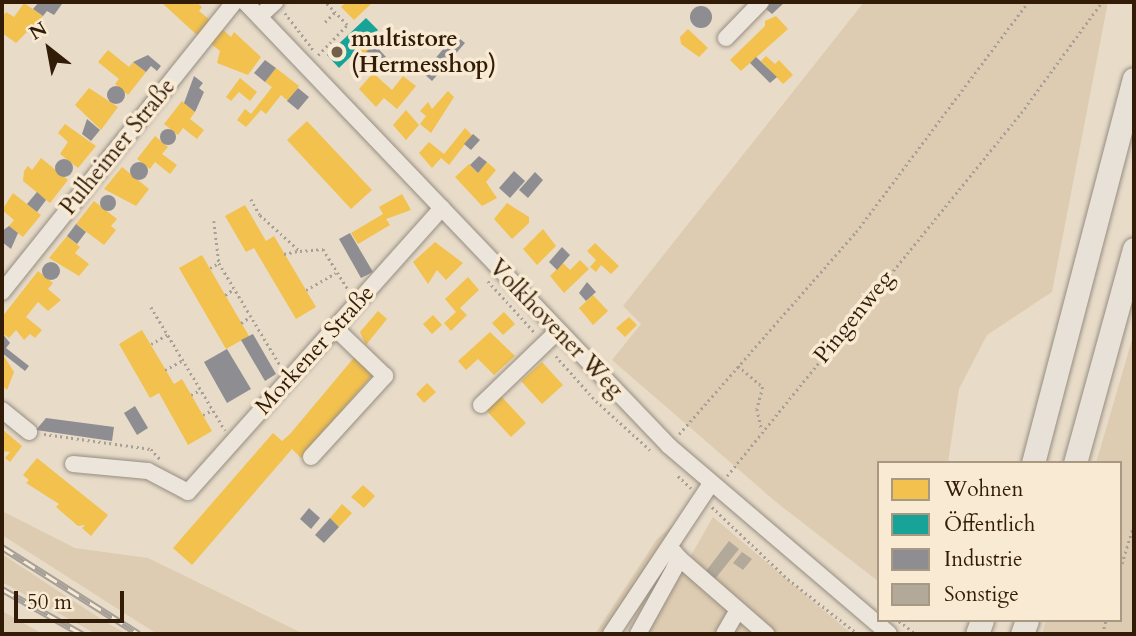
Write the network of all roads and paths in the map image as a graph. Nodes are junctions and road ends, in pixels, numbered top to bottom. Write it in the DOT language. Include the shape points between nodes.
graph roads {
  1 [pos="234,2"];
  2 [pos="245,2"];
  3 [pos="325,2"];
  4 [pos="761,2"];
  5 [pos="1028,2"];
  6 [pos="1102,2"];
  7 [pos="279,6"];
  8 [pos="335,12"];
  9 [pos="260,16"];
  10 [pos="325,22"];
  11 [pos="726,38"];
  12 [pos="318,55"];
  13 [pos="326,64"];
  14 [pos="1134,79"];
  15 [pos="251,200"];
  16 [pos="442,208"];
  17 [pos="214,221"];
  18 [pos="1134,249"];
  19 [pos="300,251"];
  20 [pos="284,254"];
  21 [pos="219,263"];
  22 [pos="209,268"];
  23 [pos="337,272"];
  24 [pos="234,289"];
  25 [pos="306,290"];
  26 [pos="2,292"];
  27 [pos="225,295"];
  28 [pos="357,304"];
  29 [pos="152,307"];
  30 [pos="251,316"];
  31 [pos="241,323"];
  32 [pos="335,328"];
  33 [pos="558,331"];
  34 [pos="168,334"];
  35 [pos="151,344"];
  36 [pos="183,360"];
  37 [pos="738,366"];
  38 [pos="166,369"];
  39 [pos="288,380"];
  40 [pos="201,390"];
  41 [pos="191,396"];
  42 [pos="481,405"];
  43 [pos="2,410"];
  44 [pos="212,410"];
  45 [pos="203,415"];
  46 [pos="670,426"];
  47 [pos="763,431"];
  48 [pos="29,432"];
  49 [pos="674,440"];
  50 [pos="232,443"];
  51 [pos="688,443"];
  52 [pos="311,457"];
  53 [pos="1034,461"];
  54 [pos="1076,461"];
  55 [pos="73,464"];
  56 [pos="166,466"];
  57 [pos="716,469"];
  58 [pos="726,477"];
  59 [pos="734,485"];
  60 [pos="705,491"];
  61 [pos="1134,524"];
  62 [pos="668,544"];
  63 [pos="679,558"];
  64 [pos="1122,563"];
  65 [pos="738,610"];
  66 [pos="901,622"];
  67 [pos="611,634"];
  68 [pos="638,634"];
  69 [pos="724,634"];
  70 [pos="766,634"];
  71 [pos="858,634"];
  72 [pos="888,634"];
  73 [pos="916,634"];
  1 -- 26 [label="street, Pulheimer Straße"];
  2 -- 9 [label="street, Volkhovener Weg"];
  3 -- 8 [label="path"];
  4 -- 11 [label="street"];
  5 -- 37 [label="path" via="856,232"];
  6 -- 47 [label="path, Pingenweg" via="1021,113"];
  7 -- 9 [label="street"];
  7 -- 12 [label="path"];
  8 -- 10 [label="path"];
  8 -- 12 [label="path" via="347,25"];
  9 -- 16 [label="street, Volkhovener Weg"];
  12 -- 13 [label="path"];
  14 -- 53 [label="highway"];
  15 -- 19 [label="path" via="260,215"];
  16 -- 28 [label="street, Morkener Straße"];
  16 -- 33 [label="street, Volkhovener Weg"];
  17 -- 21 [label="path"];
  18 -- 54 [label="highway"];
  19 -- 20 [label="path"];
  19 -- 23 [label="path" via="323,249"];
  21 -- 22 [label="path"];
  21 -- 24 [label="path"];
  23 -- 25 [label="path"];
  23 -- 28 [label="path"];
  24 -- 27 [label="path"];
  24 -- 30 [label="path"];
  28 -- 32 [label="street, Morkener Straße"];
  29 -- 34 [label="path"];
  30 -- 31 [label="path"];
  30 -- 39 [label="path"];
  32 -- 39 [label="street, Morkener Straße"];
  32 -- 52 [label="street" via="385,376"];
  33 -- 42 [label="street"];
  33 -- 49 [label="street, Volkhovener Weg"];
  34 -- 35 [label="path"];
  34 -- 36 [label="path"];
  36 -- 38 [label="path"];
  36 -- 40 [label="path"];
  37 -- 47 [label="path" via="763,387 757,410"];
  37 -- 49 [label="path"];
  39 -- 50 [label="street, Morkener Straße"];
  40 -- 41 [label="path"];
  40 -- 44 [label="path"];
  43 -- 48 [label="street"];
  44 -- 45 [label="path"];
  44 -- 50 [label="path"];
  46 -- 49 [label="path"];
  47 -- 58 [label="path, Pingenweg"];
  48 -- 56 [label="path" via="151,449"];
  49 -- 51 [label="path"];
  49 -- 60 [label="street, Volkhovener Weg"];
  50 -- 55 [label="street, Morkener Straße" via="188,492 148,471"];
  57 -- 58 [label="path"];
  58 -- 59 [label="path"];
  58 -- 60 [label="path, Pingenweg"];
  60 -- 62 [label="street"];
  60 -- 71 [label="path" via="788,579"];
  60 -- 72 [label="street, Volkhovener Weg"];
  61 -- 64 [label="path"];
  62 -- 63 [label="street"];
  62 -- 67 [label="street"];
  63 -- 65 [label="street"];
  63 -- 68 [label="street"];
  65 -- 69 [label="street"];
  65 -- 70 [label="street"];
  66 -- 73 [label="path"];
}
